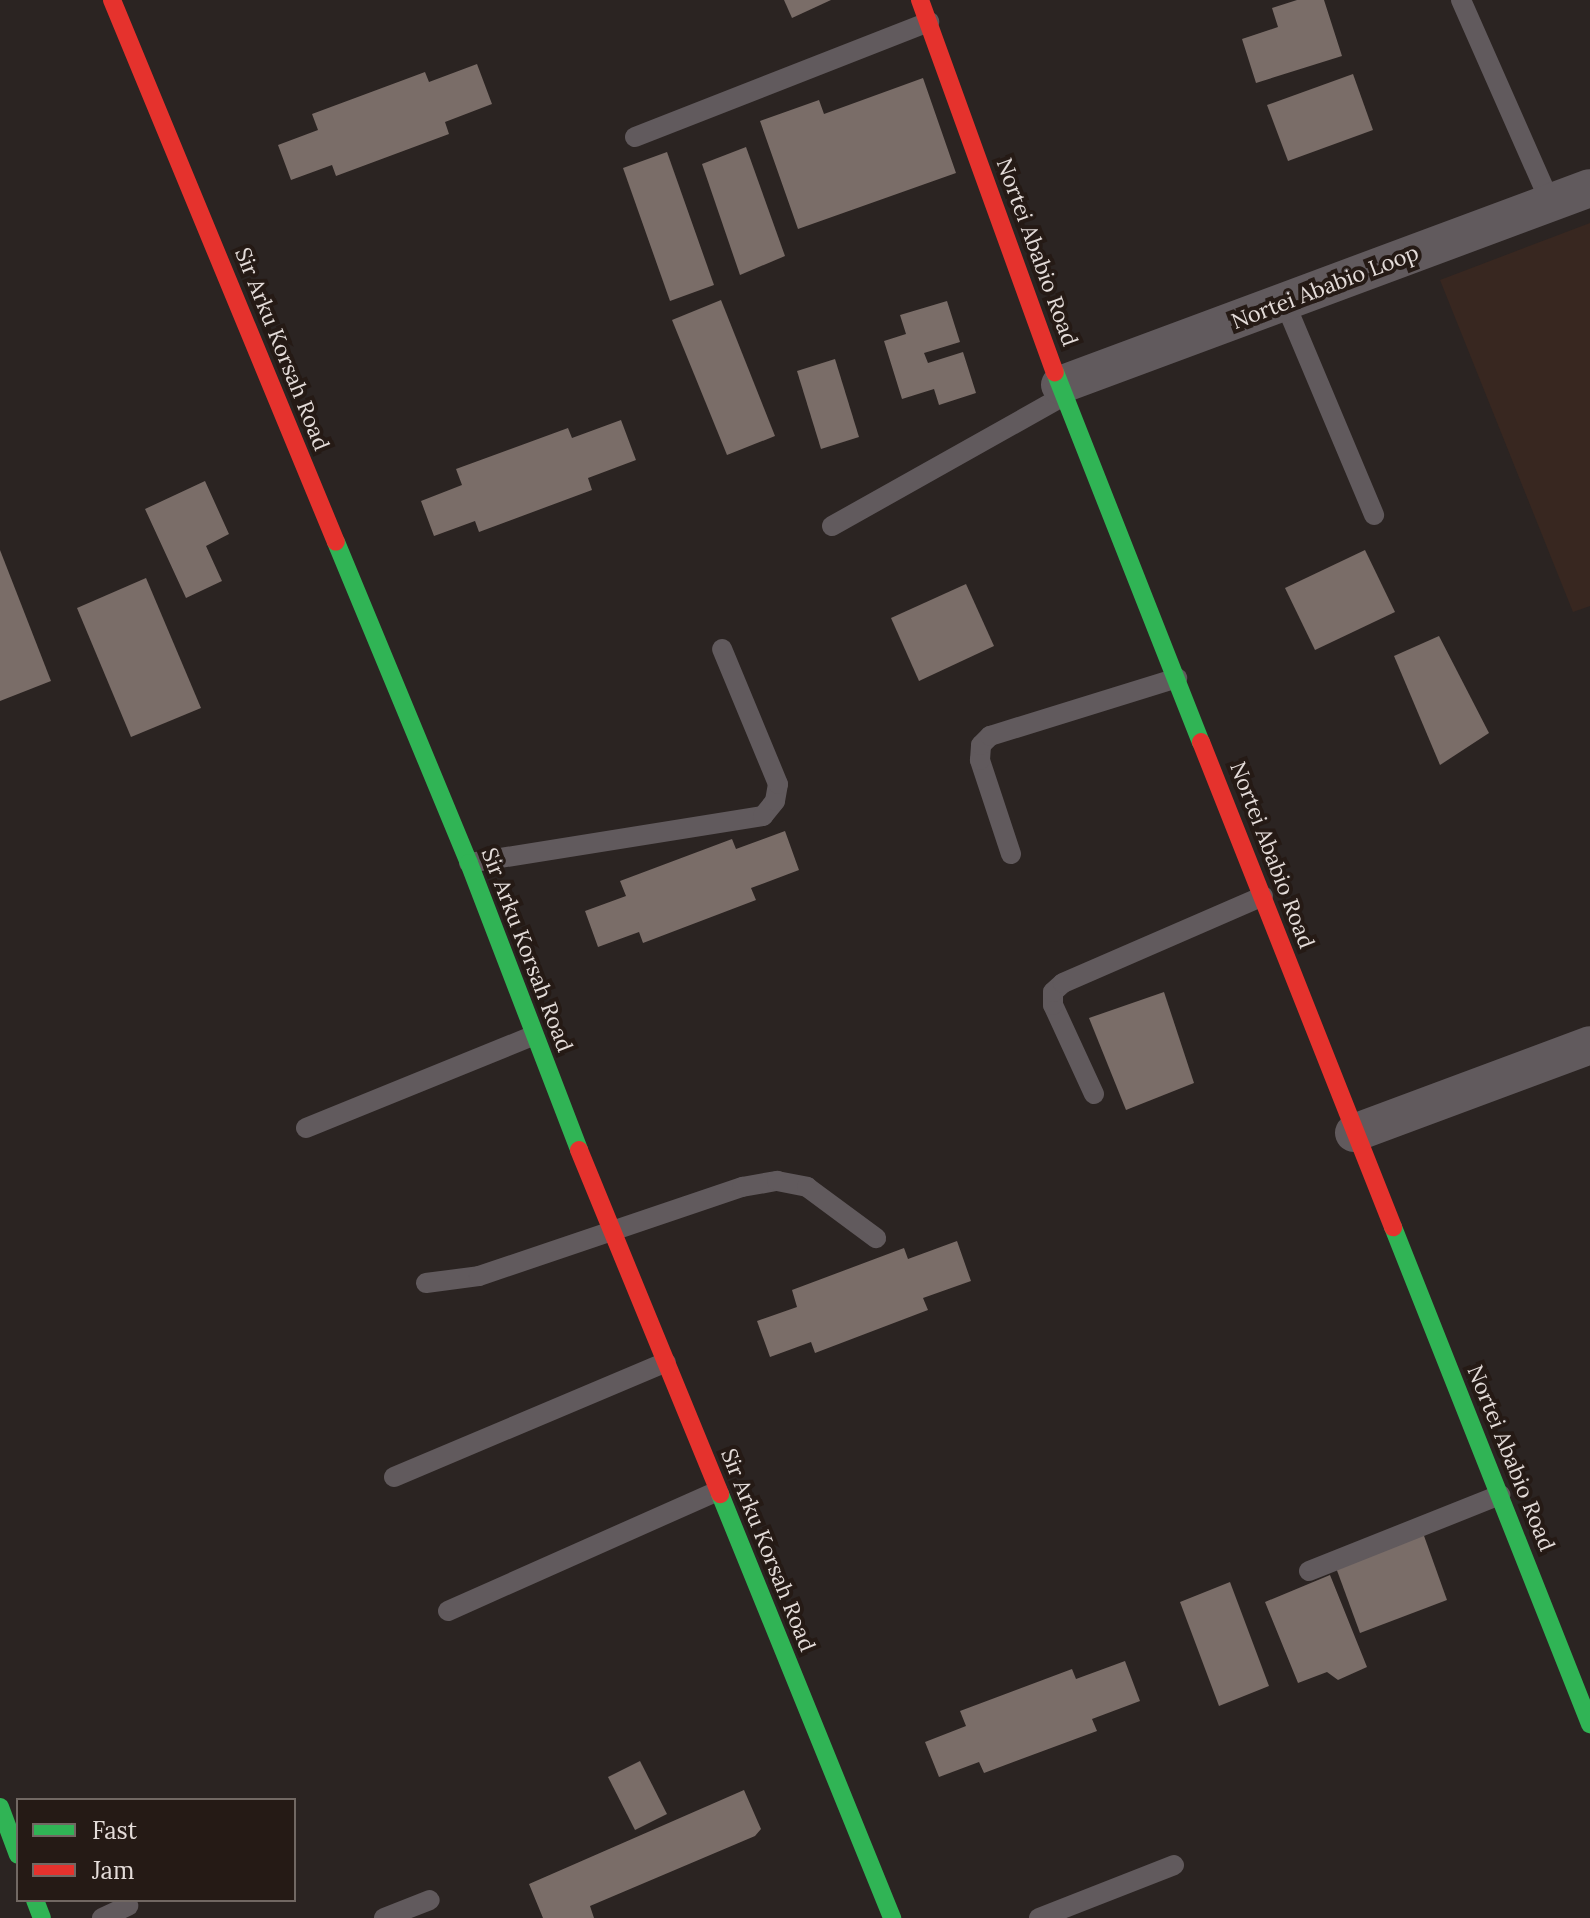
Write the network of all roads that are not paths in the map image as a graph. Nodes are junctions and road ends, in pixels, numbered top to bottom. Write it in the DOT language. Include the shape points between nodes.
graph roads {
  1 [pos="112,0"];
  2 [pos="920,0"];
  3 [pos="1461,0"];
  4 [pos="929,22"];
  5 [pos="635,137"];
  6 [pos="1590,188"];
  7 [pos="1550,202"];
  8 [pos="1285,303"];
  9 [pos="1062,391"];
  10 [pos="1374,515"];
  11 [pos="832,526"];
  12 [pos="722,649"];
  13 [pos="1177,678"];
  14 [pos="1011,854"];
  15 [pos="469,863"];
  16 [pos="1263,896"];
  17 [pos="533,1036"];
  18 [pos="1590,1045"];
  19 [pos="1094,1094"];
  20 [pos="306,1128"];
  21 [pos="1354,1133"];
  22 [pos="612,1231"];
  23 [pos="876,1238"];
  24 [pos="426,1283"];
  25 [pos="666,1362"];
  26 [pos="394,1477"];
  27 [pos="718,1491"];
  28 [pos="1500,1495"];
  29 [pos="1309,1571"];
  30 [pos="448,1611"];
  31 [pos="1590,1724"];
  32 [pos="0,1807"];
  33 [pos="16,1850"];
  34 [pos="1174,1865"];
  35 [pos="430,1900"];
  36 [pos="128,1906"];
  37 [pos="102,1918"];
  38 [pos="384,1918"];
  39 [pos="892,1918"];
  40 [pos="1039,1918"];
  1 -- 15 [label="street, Sir Arku Korsah Road"];
  2 -- 4 [label="street, Nortei Ababio Road"];
  3 -- 7 [label="lane"];
  4 -- 5 [label="lane"];
  4 -- 9 [label="street, Nortei Ababio Road"];
  6 -- 7 [label="street, Nortei Ababio Loop"];
  7 -- 8 [label="street, Nortei Ababio Loop"];
  8 -- 9 [label="street, Nortei Ababio Loop"];
  8 -- 10 [label="lane"];
  9 -- 11 [label="lane"];
  9 -- 13 [label="street, Nortei Ababio Road"];
  12 -- 15 [label="lane" via="778,784 775,801 763,816"];
  13 -- 14 [label="lane" via="990,736 981,745 980,760"];
  13 -- 16 [label="street, Nortei Ababio Road"];
  15 -- 17 [label="street, Sir Arku Korsah Road"];
  16 -- 19 [label="lane" via="1063,983 1053,992 1053,1005"];
  16 -- 21 [label="street, Nortei Ababio Road"];
  17 -- 20 [label="lane"];
  17 -- 22 [label="street, Sir Arku Korsah Road"];
  18 -- 21 [label="street"];
  21 -- 28 [label="street, Nortei Ababio Road"];
  22 -- 23 [label="lane" via="742,1187 777,1181 807,1187"];
  22 -- 24 [label="lane" via="479,1276"];
  22 -- 25 [label="street, Sir Arku Korsah Road"];
  25 -- 26 [label="lane"];
  25 -- 27 [label="street, Sir Arku Korsah Road"];
  27 -- 30 [label="lane"];
  27 -- 39 [label="street, Sir Arku Korsah Road"];
  28 -- 29 [label="lane"];
  28 -- 31 [label="street, Nortei Ababio Road"];
  32 -- 33 [label="street"];
  34 -- 40 [label="lane"];
  35 -- 38 [label="lane"];
  36 -- 37 [label="lane"];
}
